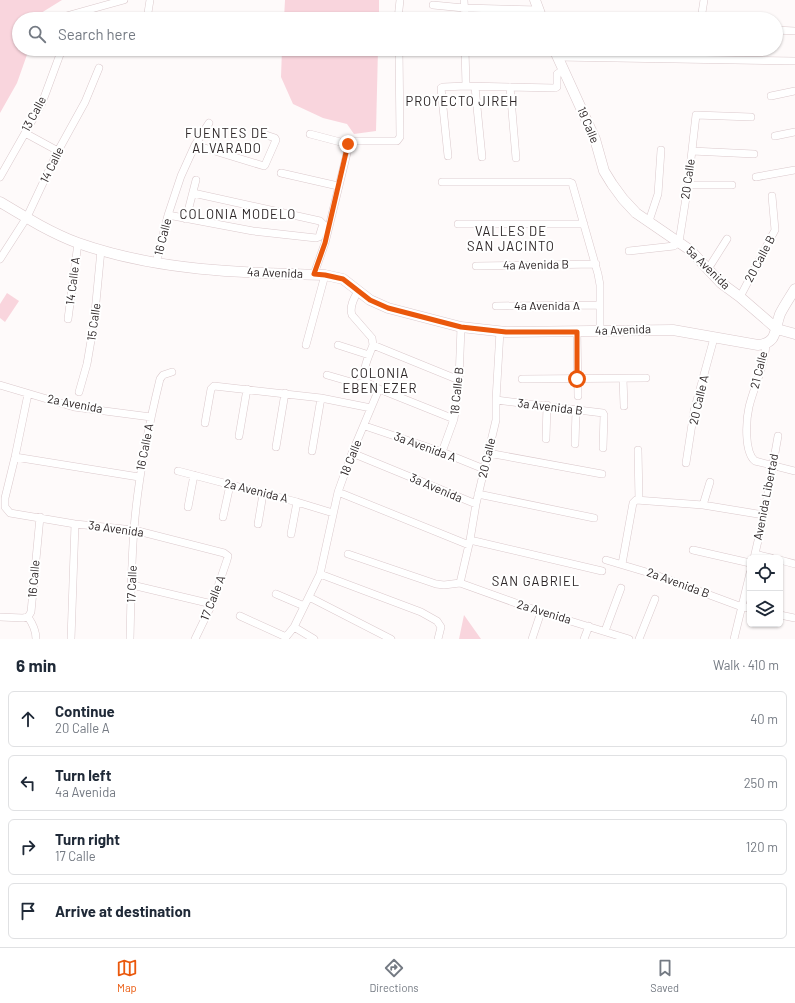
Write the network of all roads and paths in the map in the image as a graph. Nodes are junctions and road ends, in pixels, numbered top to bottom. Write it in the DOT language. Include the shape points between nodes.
graph roads {
  1 [pos="124,0"];
  2 [pos="150,0"];
  3 [pos="400,0"];
  4 [pos="464,0"];
  5 [pos="535,0"];
  6 [pos="704,0"];
  7 [pos="433,5"];
  8 [pos="464,8"];
  9 [pos="81,12"];
  10 [pos="148,12"];
  11 [pos="399,12"];
  12 [pos="464,12"];
  13 [pos="507,12"];
  14 [pos="539,12"];
  15 [pos="702,12"];
  16 [pos="783,30"];
  17 [pos="795,31"];
  18 [pos="59,56"];
  19 [pos="399,56"];
  20 [pos="465,56"];
  21 [pos="556,56"];
  22 [pos="625,56"];
  23 [pos="695,56"];
  24 [pos="695,59"];
  25 [pos="795,61"];
  26 [pos="99,68"];
  27 [pos="563,70"];
  28 [pos="466,86"];
  29 [pos="475,87"];
  30 [pos="510,87"];
  31 [pos="795,91"];
  32 [pos="771,96"];
  33 [pos="751,117"];
  34 [pos="209,124"];
  35 [pos="254,131"];
  36 [pos="795,132"];
  37 [pos="25,133"];
  38 [pos="310,134"];
  39 [pos="775,136"];
  40 [pos="349,143"];
  41 [pos="195,145"];
  42 [pos="661,150"];
  43 [pos="58,151"];
  44 [pos="692,151"];
  45 [pos="754,154"];
  46 [pos="448,156"];
  47 [pos="482,157"];
  48 [pos="516,158"];
  49 [pos="795,170"];
  50 [pos="281,172"];
  51 [pos="0,177"];
  52 [pos="756,177"];
  53 [pos="196,180"];
  54 [pos="442,182"];
  55 [pos="688,185"];
  56 [pos="732,185"];
  57 [pos="338,186"];
  58 [pos="193,193"];
  59 [pos="772,196"];
  60 [pos="623,199"];
  61 [pos="0,202"];
  62 [pos="168,215"];
  63 [pos="27,217"];
  64 [pos="186,219"];
  65 [pos="649,221"];
  66 [pos="458,224"];
  67 [pos="584,224"];
  68 [pos="727,239"];
  69 [pos="78,242"];
  70 [pos="679,242"];
  71 [pos="101,250"];
  72 [pos="629,251"];
  73 [pos="0,258"];
  74 [pos="156,263"];
  75 [pos="596,264"];
  76 [pos="476,266"];
  77 [pos="708,269"];
  78 [pos="314,274"];
  79 [pos="325,275"];
  80 [pos="795,289"];
  81 [pos="358,291"];
  82 [pos="740,297"];
  83 [pos="599,305"];
  84 [pos="496,306"];
  85 [pos="68,319"];
  86 [pos="461,327"];
  87 [pos="777,329"];
  88 [pos="600,330"];
  89 [pos="500,331"];
  90 [pos="577,332"];
  91 [pos="795,334"];
  92 [pos="714,338"];
  93 [pos="766,344"];
  94 [pos="306,345"];
  95 [pos="338,345"];
  96 [pos="373,345"];
  97 [pos="370,355"];
  98 [pos="172,372"];
  99 [pos="327,375"];
  100 [pos="646,378"];
  101 [pos="522,379"];
  102 [pos="577,379"];
  103 [pos="623,379"];
  104 [pos="460,380"];
  105 [pos="366,382"];
  106 [pos="0,385"];
  107 [pos="248,389"];
  108 [pos="379,389"];
  109 [pos="79,392"];
  110 [pos="285,393"];
  111 [pos="28,394"];
  112 [pos="578,396"];
  113 [pos="321,398"];
  114 [pos="496,400"];
  115 [pos="547,405"];
  116 [pos="624,406"];
  117 [pos="372,408"];
  118 [pos="576,410"];
  119 [pos="151,417"];
  120 [pos="454,419"];
  121 [pos="206,423"];
  122 [pos="365,426"];
  123 [pos="239,436"];
  124 [pos="778,436"];
  125 [pos="546,439"];
  126 [pos="575,444"];
  127 [pos="276,447"];
  128 [pos="603,448"];
  129 [pos="638,450"];
  130 [pos="312,451"];
  131 [pos="442,452"];
  132 [pos="352,453"];
  133 [pos="488,453"];
  134 [pos="15,456"];
  135 [pos="686,463"];
  136 [pos="773,465"];
  137 [pos="484,469"];
  138 [pos="178,471"];
  139 [pos="795,471"];
  140 [pos="602,474"];
  141 [pos="194,475"];
  142 [pos="139,477"];
  143 [pos="710,482"];
  144 [pos="230,485"];
  145 [pos="338,492"];
  146 [pos="263,494"];
  147 [pos="478,494"];
  148 [pos="636,501"];
  149 [pos="297,502"];
  150 [pos="476,504"];
  151 [pos="703,505"];
  152 [pos="188,507"];
  153 [pos="333,513"];
  154 [pos="764,515"];
  155 [pos="40,517"];
  156 [pos="223,517"];
  157 [pos="594,518"];
  158 [pos="75,524"];
  159 [pos="258,524"];
  160 [pos="134,530"];
  161 [pos="291,534"];
  162 [pos="470,543"];
  163 [pos="693,550"];
  164 [pos="348,554"];
  165 [pos="755,555"];
  166 [pos="228,556"];
  167 [pos="606,560"];
  168 [pos="783,561"];
  169 [pos="747,562"];
  170 [pos="622,564"];
  171 [pos="795,564"];
  172 [pos="602,571"];
  173 [pos="320,574"];
  174 [pos="460,584"];
  175 [pos="132,585"];
  176 [pos="747,586"];
  177 [pos="621,588"];
  178 [pos="276,594"];
  179 [pos="309,597"];
  180 [pos="655,599"];
  181 [pos="212,604"];
  182 [pos="304,606"];
  183 [pos="742,607"];
  184 [pos="747,608"];
  185 [pos="541,612"];
  186 [pos="240,616"];
  187 [pos="783,616"];
  188 [pos="0,617"];
  189 [pos="28,617"];
  190 [pos="795,618"];
  191 [pos="294,626"];
  192 [pos="589,626"];
  193 [pos="606,631"];
  194 [pos="36,639"];
  195 [pos="71,639"];
  196 [pos="130,639"];
  197 [pos="195,639"];
  198 [pos="314,639"];
  199 [pos="391,639"];
  200 [pos="438,639"];
  201 [pos="532,639"];
  202 [pos="584,639"];
  203 [pos="630,639"];
  204 [pos="639,639"];
  205 [pos="734,639"];
  1 -- 9 [label="street"];
  2 -- 10 [label="street"];
  3 -- 11 [label="street"];
  4 -- 8 [label="street"];
  5 -- 14 [label="street"];
  6 -- 15 [label="street"];
  7 -- 8 [label="street"];
  8 -- 12 [label="street"];
  8 -- 13 [label="street"];
  16 -- 17 [label="street"];
  18 -- 37 [label="street, 13 Calle" via="42,103"];
  19 -- 40 [label="street" via="399,140"];
  20 -- 28 [label="street"];
  21 -- 27 [label="street, 19 Calle"];
  22 -- 24 [label="street"];
  23 -- 24 [label="street"];
  24 -- 25 [label="street"];
  26 -- 43 [label="street, 14 Calle" via="85,102"];
  27 -- 30 [label="street" via="557,74 555,88"];
  27 -- 60 [label="street, 19 Calle" via="595,139 604,171"];
  28 -- 29 [label="street"];
  28 -- 46 [label="street" via="441,88"];
  29 -- 30 [label="street"];
  29 -- 47 [label="street"];
  30 -- 48 [label="street"];
  31 -- 32 [label="street"];
  33 -- 44 [label="street, 20 Calle" via="696,115"];
  34 -- 41 [label="street, 16 Calle"];
  35 -- 41 [label="street" via="276,140 264,166"];
  36 -- 39 [label="street"];
  37 -- 43 [label="street"];
  37 -- 51 [label="street, 13 Calle"];
  38 -- 40 [label="street"];
  40 -- 57 [label="street"];
  41 -- 62 [label="street, 16 Calle"];
  42 -- 65 [label="street" via="658,191"];
  43 -- 63 [label="street, 14 Calle"];
  44 -- 45 [label="street"];
  44 -- 55 [label="street, 20 Calle"];
  49 -- 52 [label="street"];
  50 -- 57 [label="street"];
  53 -- 58 [label="street"];
  54 -- 67 [label="street" via="569,182 572,183"];
  55 -- 56 [label="street"];
  55 -- 70 [label="street, 20 Calle"];
  57 -- 78 [label="street" via="325,243"];
  58 -- 64 [label="street"];
  58 -- 64 [label="street" via="320,221 323,224 320,235 316,238 253,231"];
  59 -- 82 [label="street, 20 Calle B" via="775,230"];
  60 -- 65 [label="street, 5a Avenida" via="636,213"];
  61 -- 63 [label="street, 4a Avenida"];
  62 -- 64 [label="street"];
  62 -- 74 [label="street, 16 Calle"];
  63 -- 69 [label="street, 4a Avenida"];
  63 -- 73 [label="street, 14 Calle"];
  65 -- 70 [label="street, 5a Avenida"];
  66 -- 67 [label="street"];
  67 -- 75 [label="street"];
  68 -- 77 [label="street"];
  69 -- 71 [label="street, 4a Avenida"];
  69 -- 85 [label="street, 14 Calle A"];
  70 -- 72 [label="street" via="674,246"];
  70 -- 77 [label="street, 5a Avenida"];
  71 -- 74 [label="street, 4a Avenida"];
  71 -- 109 [label="street, 15 Calle" via="94,323"];
  74 -- 78 [label="street, 4a Avenida" via="210,270"];
  75 -- 76 [label="street, 4a Avenida B"];
  75 -- 83 [label="street" via="600,285"];
  77 -- 82 [label="street, 5a Avenida"];
  78 -- 79 [label="street, 4a Avenida"];
  79 -- 81 [label="street, 4a Avenida" via="343,279"];
  79 -- 94 [label="street"];
  80 -- 87 [label="street, 21 Calle" via="780,314"];
  81 -- 86 [label="street, 4a Avenida" via="388,308"];
  81 -- 96 [label="street" via="354,298 352,315 372,338"];
  82 -- 87 [label="street, 5a Avenida"];
  83 -- 84 [label="street, 4a Avenida A"];
  83 -- 88 [label="street"];
  86 -- 89 [label="street, 4a Avenida"];
  86 -- 104 [label="street, 18 Calle B"];
  87 -- 91 [label="street, 5a Avenida"];
  87 -- 93 [label="street, 21 Calle"];
  88 -- 90 [label="street, 4a Avenida"];
  88 -- 92 [label="street, 4a Avenida" via="673,330"];
  89 -- 90 [label="street, 4a Avenida"];
  89 -- 114 [label="street, 20 Calle"];
  90 -- 102 [label="street"];
  92 -- 93 [label="street, 4a Avenida"];
  92 -- 135 [label="street, 20 Calle A" via="694,411"];
  93 -- 136 [label="street, 21 Calle" via="766,355 749,408 747,440 749,452 755,461"];
  95 -- 97 [label="street"];
  96 -- 97 [label="street"];
  96 -- 104 [label="street"];
  97 -- 105 [label="street" via="364,371"];
  98 -- 119 [label="street, 16 Calle A" via="160,379"];
  99 -- 105 [label="street" via="358,384"];
  100 -- 103 [label="street"];
  101 -- 102 [label="street"];
  102 -- 103 [label="street"];
  102 -- 112 [label="street"];
  103 -- 116 [label="street"];
  104 -- 120 [label="street, 18 Calle B"];
  105 -- 108 [label="street"];
  106 -- 111 [label="street, 2a Avenida"];
  107 -- 110 [label="street"];
  107 -- 121 [label="street" via="212,386"];
  107 -- 123 [label="street"];
  108 -- 117 [label="street, 18 Calle"];
  108 -- 120 [label="street"];
  110 -- 113 [label="street"];
  110 -- 127 [label="street"];
  111 -- 119 [label="street, 2a Avenida" via="74,407"];
  111 -- 134 [label="street"];
  113 -- 117 [label="street"];
  113 -- 130 [label="street"];
  114 -- 115 [label="street, 3a Avenida B"];
  114 -- 133 [label="street, 20 Calle" via="496,420"];
  115 -- 118 [label="street, 3a Avenida B"];
  115 -- 125 [label="street"];
  117 -- 122 [label="street, 18 Calle"];
  118 -- 126 [label="street"];
  118 -- 128 [label="street, 3a Avenida B" via="604,413"];
  119 -- 142 [label="street, 16 Calle A"];
  120 -- 131 [label="street, 18 Calle B"];
  122 -- 131 [label="street, 3a Avenida A"];
  122 -- 132 [label="street, 18 Calle"];
  124 -- 136 [label="street, Avenida Libertad"];
  129 -- 148 [label="street"];
  131 -- 137 [label="street, 3a Avenida A"];
  132 -- 145 [label="street, 18 Calle"];
  132 -- 150 [label="street, 3a Avenida"];
  133 -- 137 [label="street, 20 Calle"];
  133 -- 140 [label="street"];
  134 -- 142 [label="street"];
  134 -- 155 [label="street, 3a Avenida" via="5,507 10,513"];
  136 -- 139 [label="street"];
  136 -- 154 [label="street, Avenida Libertad"];
  137 -- 147 [label="street, 20 Calle"];
  138 -- 141 [label="street, 2a Avenida A"];
  141 -- 144 [label="street, 2a Avenida A"];
  141 -- 152 [label="street"];
  142 -- 160 [label="street, 16 Calle A"];
  143 -- 151 [label="street"];
  144 -- 146 [label="street, 2a Avenida A"];
  144 -- 156 [label="street"];
  145 -- 153 [label="street, 18 Calle"];
  145 -- 162 [label="street"];
  146 -- 149 [label="street, 2a Avenida A"];
  146 -- 159 [label="street"];
  147 -- 150 [label="street, 20 Calle"];
  147 -- 157 [label="street, 3a Avenida"];
  148 -- 151 [label="street"];
  148 -- 170 [label="street" via="632,503"];
  149 -- 153 [label="street, 2a Avenida A"];
  149 -- 161 [label="street"];
  150 -- 162 [label="street, 20 Calle"];
  151 -- 154 [label="street"];
  153 -- 173 [label="street, 18 Calle"];
  154 -- 165 [label="street, Avenida Libertad"];
  155 -- 158 [label="street, 3a Avenida"];
  155 -- 189 [label="street, 16 Calle" via="31,612"];
  158 -- 160 [label="street, 3a Avenida"];
  158 -- 195 [label="street"];
  160 -- 166 [label="street, 3a Avenida"];
  160 -- 175 [label="street, 17 Calle"];
  162 -- 172 [label="street"];
  162 -- 174 [label="street, 20 Calle"];
  163 -- 169 [label="street"];
  164 -- 174 [label="street" via="436,584"];
  166 -- 181 [label="street, 17 Calle A"];
  167 -- 170 [label="street, 2a Avenida B"];
  168 -- 171 [label="street"];
  170 -- 183 [label="street, 2a Avenida B"];
  173 -- 179 [label="street, 18 Calle"];
  173 -- 200 [label="street" via="421,612 437,621 441,627"];
  174 -- 185 [label="street, 2a Avenida"];
  175 -- 181 [label="street"];
  175 -- 196 [label="street, 17 Calle"];
  176 -- 183 [label="street"];
  177 -- 193 [label="street"];
  178 -- 182 [label="street"];
  179 -- 182 [label="street, 18 Calle"];
  179 -- 199 [label="street"];
  180 -- 204 [label="street"];
  181 -- 197 [label="street, 17 Calle A"];
  182 -- 191 [label="street, 18 Calle"];
  183 -- 184 [label="street, 2a Avenida B"];
  183 -- 205 [label="street"];
  185 -- 192 [label="street, 2a Avenida"];
  185 -- 201 [label="street"];
  186 -- 191 [label="street, 18 Calle" via="286,637"];
  187 -- 190 [label="street"];
  188 -- 189 [label="street"];
  189 -- 194 [label="street" via="33,624"];
  191 -- 198 [label="street"];
  192 -- 193 [label="street, 2a Avenida"];
  192 -- 202 [label="street"];
  193 -- 203 [label="street, 2a Avenida"];
}
